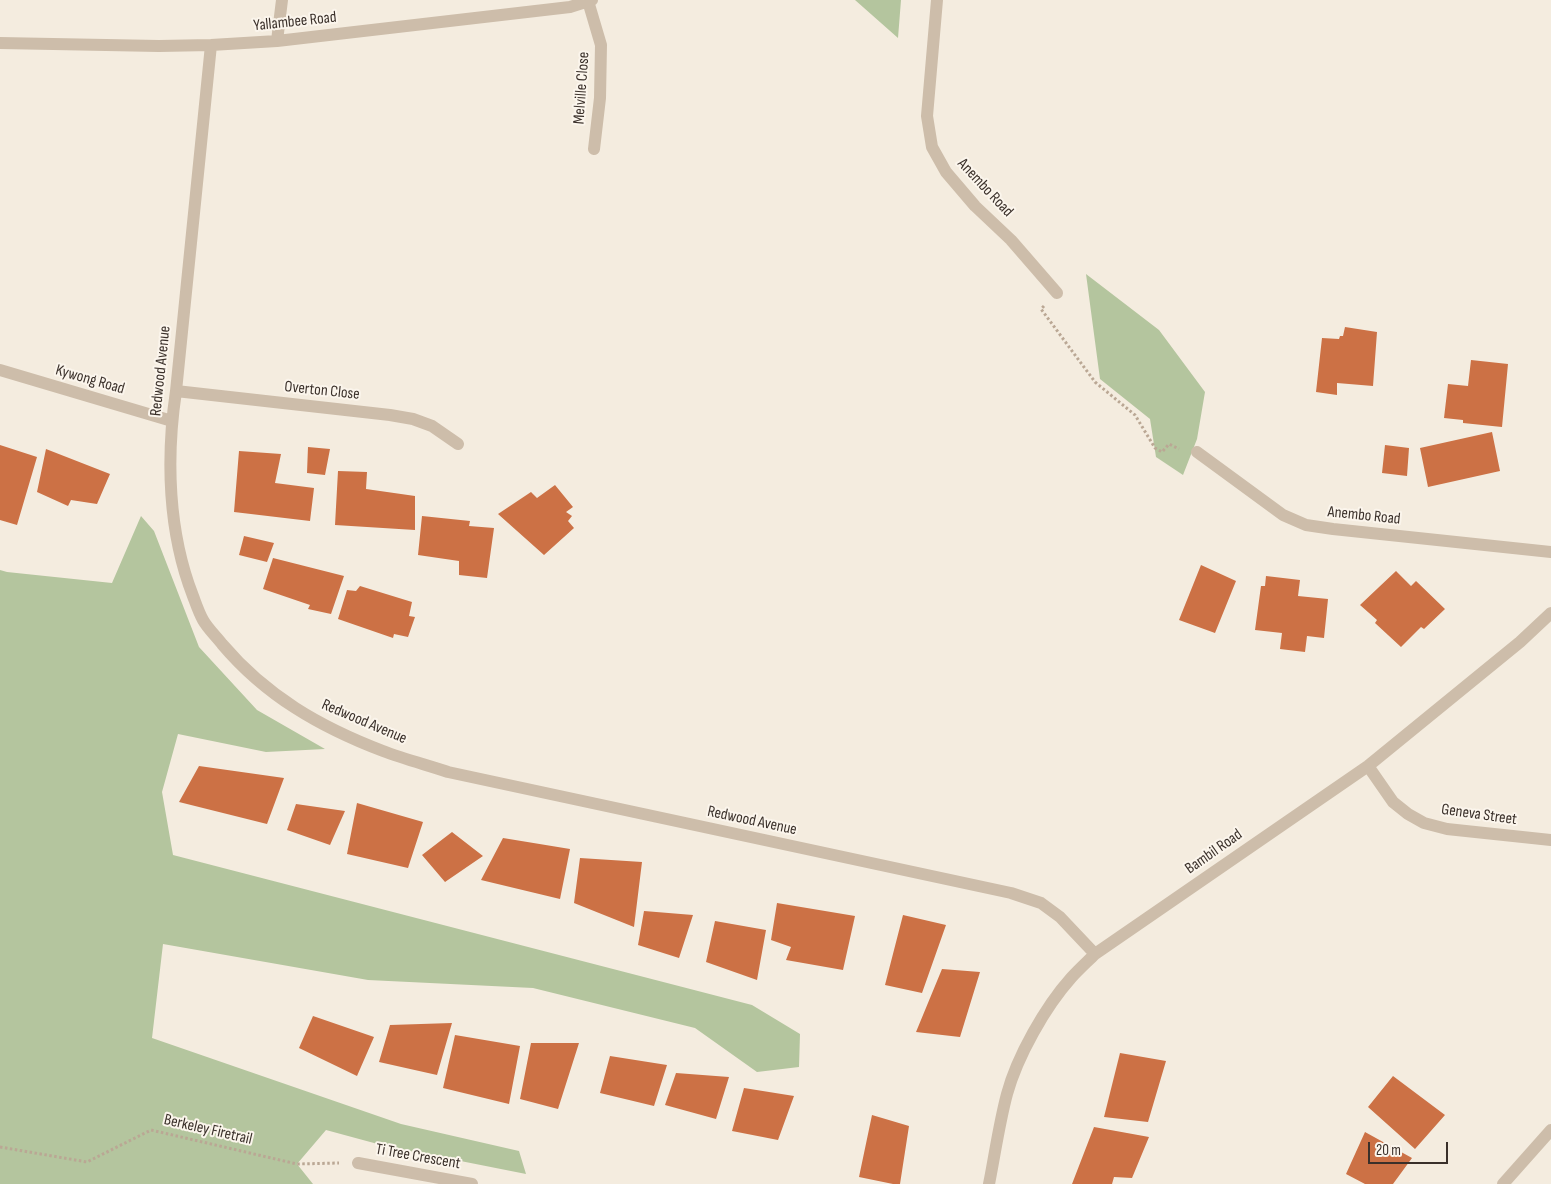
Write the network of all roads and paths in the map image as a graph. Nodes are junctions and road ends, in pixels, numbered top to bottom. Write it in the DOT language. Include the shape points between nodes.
graph roads {
  1 [pos="282,0"];
  2 [pos="937,0"];
  3 [pos="590,1"];
  4 [pos="277,41"];
  5 [pos="0,43"];
  6 [pos="212,45"];
  7 [pos="594,149"];
  8 [pos="1056,293"];
  9 [pos="0,370"];
  10 [pos="176,391"];
  11 [pos="172,421"];
  12 [pos="458,444"];
  13 [pos="1196,452"];
  14 [pos="1551,552"];
  15 [pos="1551,613"];
  16 [pos="1368,766"];
  17 [pos="1551,840"];
  18 [pos="1095,954"];
  19 [pos="1551,1130"];
  20 [pos="0,1147"];
  21 [pos="358,1163"];
  22 [pos="472,1184"];
  23 [pos="989,1184"];
  24 [pos="1503,1184"];
  1 -- 4 [label="street"];
  2 -- 8 [label="street, Anembo Road" via="927,116 932,147 946,172"];
  3 -- 4 [label="street, Yallambee Road" via="570,7"];
  3 -- 7 [label="street, Melville Close" via="601,45 600,98"];
  4 -- 6 [label="street, Yallambee Road"];
  5 -- 6 [label="street, Yallambee Road"];
  6 -- 10 [label="street, Redwood Avenue"];
  8 -- 13 [label="path" via="1041,309 1095,382 1136,415 1155,448 1162,452 1169,444 1188,454"];
  9 -- 11 [label="street, Kywong Road"];
  10 -- 11 [label="street, Redwood Avenue"];
  10 -- 12 [label="street, Overton Close" via="413,419 432,426"];
  11 -- 18 [label="street, Redwood Avenue" via="172,501 178,542 187,580 203,620 236,660 286,703 333,730 448,772 1011,893 1048,908"];
  13 -- 14 [label="street, Anembo Road" via="1283,515 1306,525"];
  15 -- 16 [label="street, Bambil Road"];
  16 -- 17 [label="street, Geneva Street" via="1392,802 1424,823 1447,829"];
  16 -- 18 [label="street, Bambil Road"];
  18 -- 23 [label="street, Bambil Road" via="1051,1003 1020,1062 1007,1093"];
  19 -- 24 [label="street"];
  20 -- 21 [label="path, Berkeley Firetrail" via="87,1162 151,1130 297,1164"];
  21 -- 22 [label="street, Ti Tree Crescent"];
}
